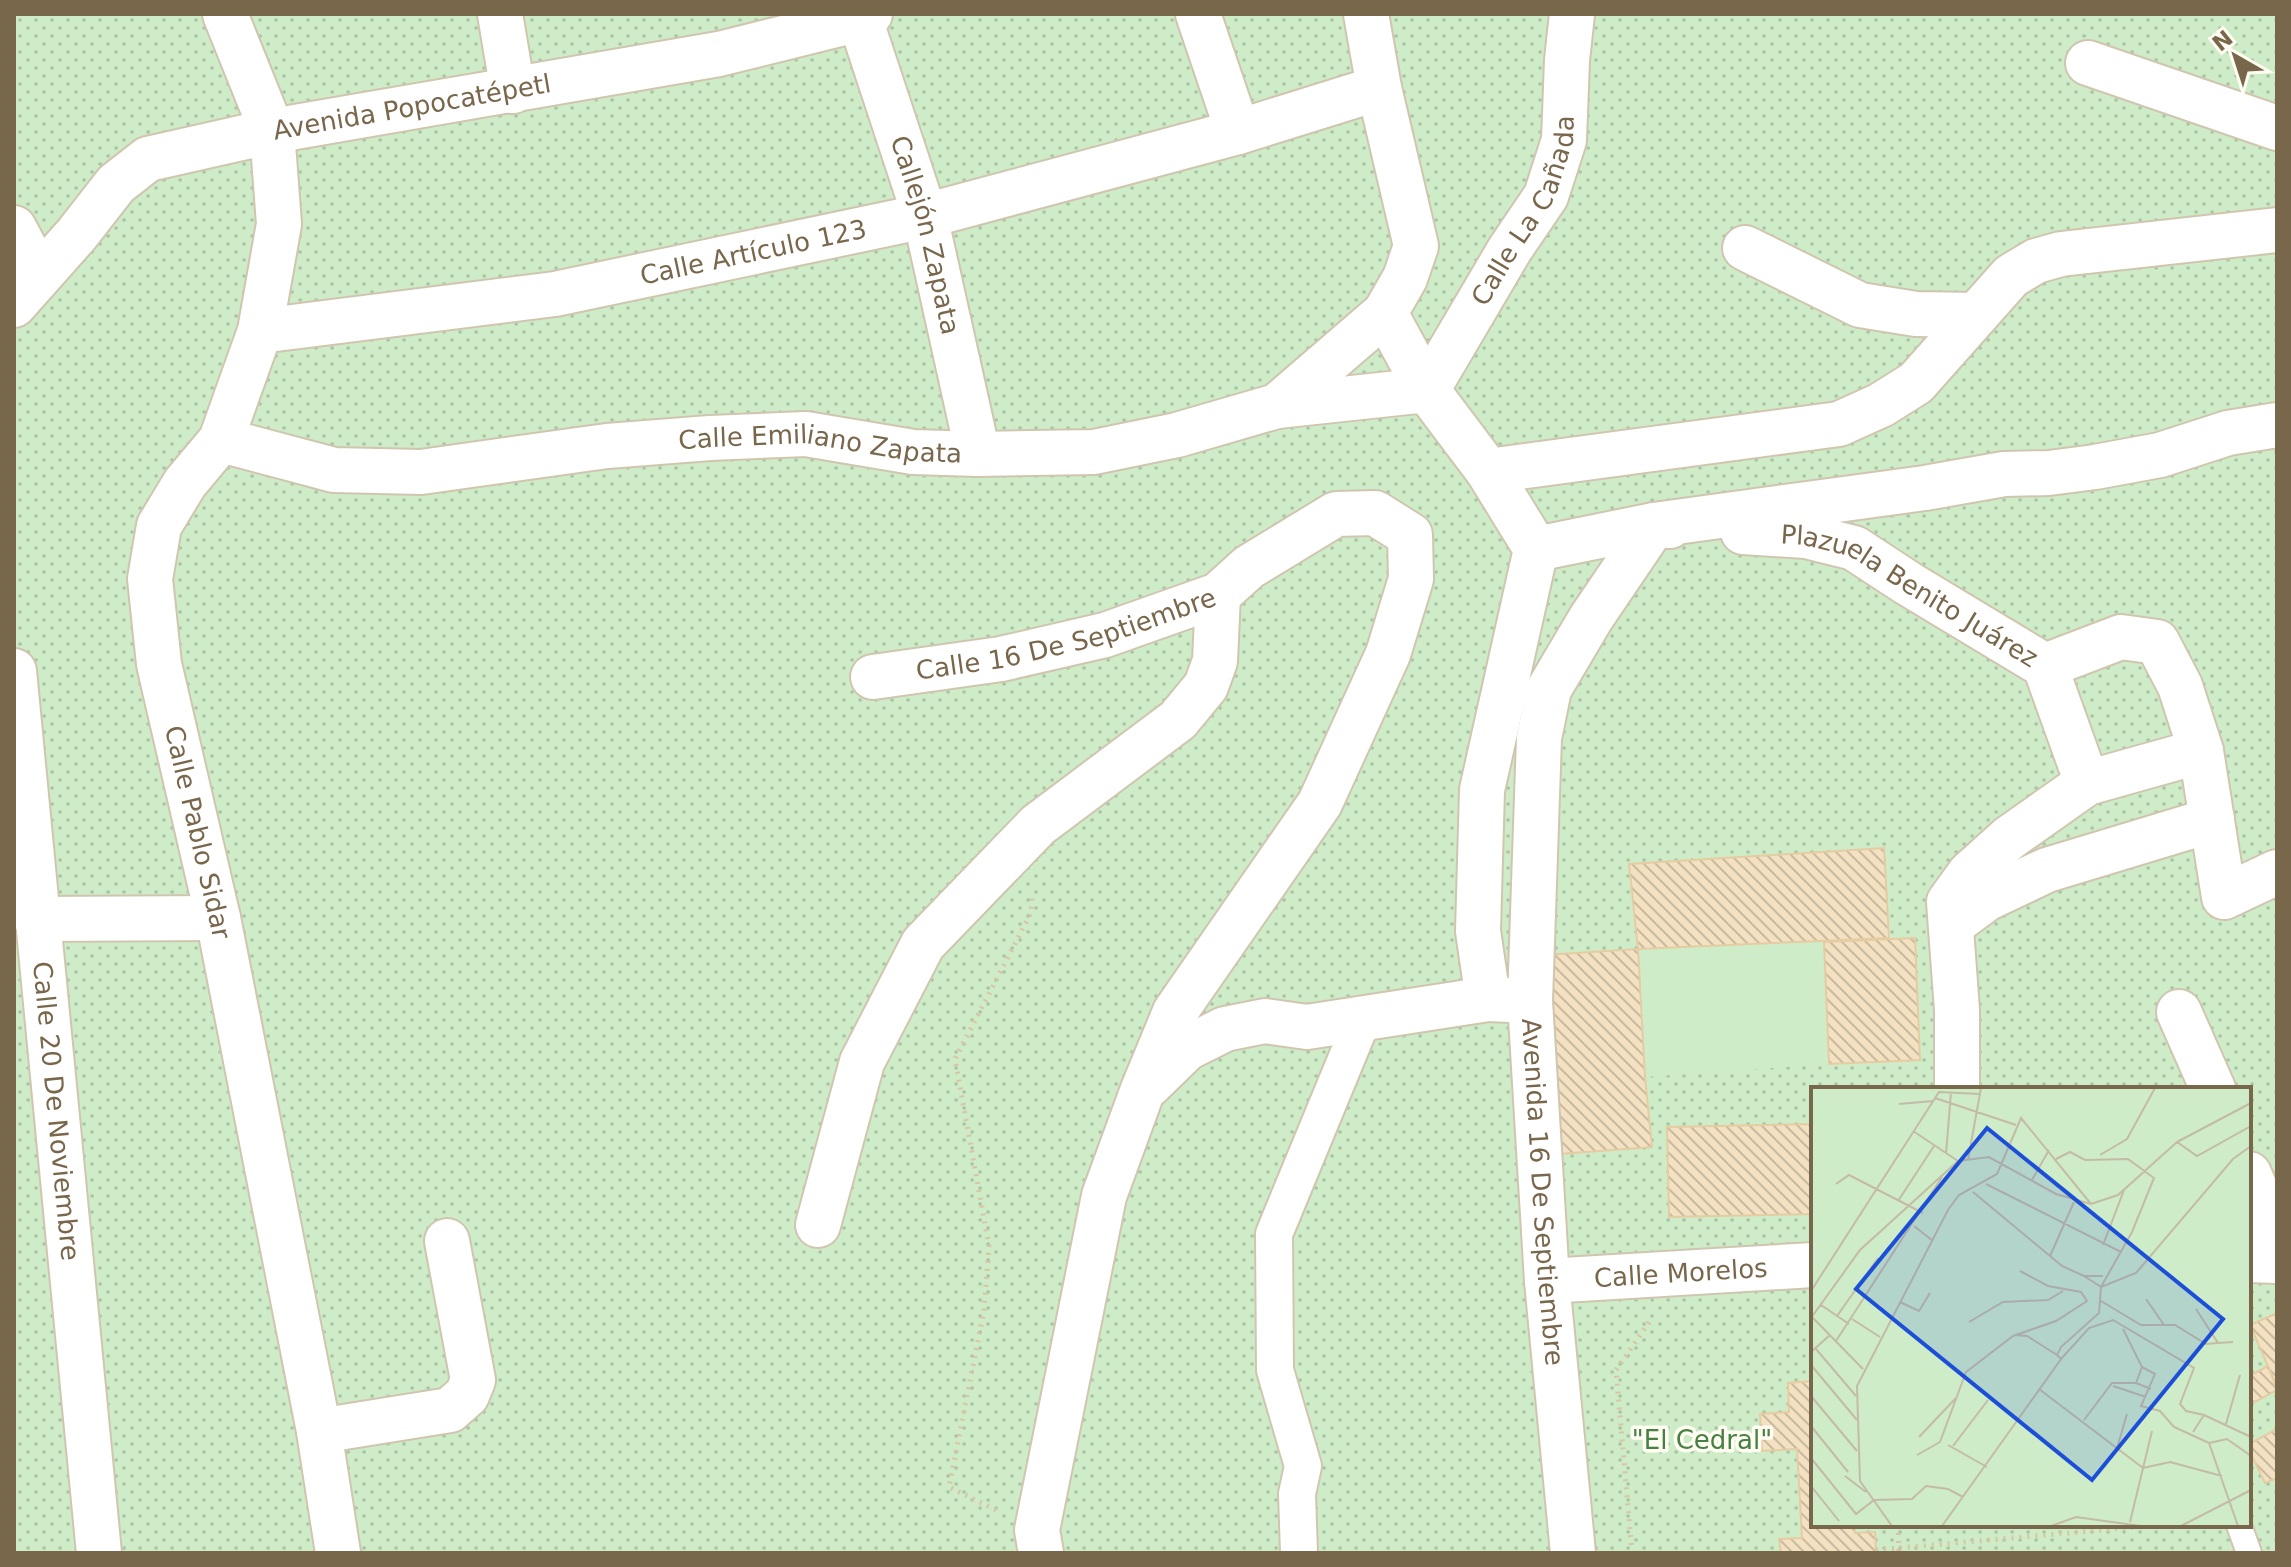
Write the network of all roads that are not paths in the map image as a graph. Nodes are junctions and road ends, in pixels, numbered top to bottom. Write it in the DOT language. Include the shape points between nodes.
graph roads {
  1 [pos="225,14"];
  2 [pos="500,14"];
  3 [pos="1198,14"];
  4 [pos="1366,14"];
  5 [pos="1572,14"];
  6 [pos="865,16"];
  7 [pos="2088,63"];
  8 [pos="1379,88"];
  9 [pos="513,91"];
  10 [pos="2277,128"];
  11 [pos="272,131"];
  12 [pos="1238,132"];
  13 [pos="925,216"];
  14 [pos="14,228"];
  15 [pos="2277,230"];
  16 [pos="1745,248"];
  17 [pos="26,290"];
  18 [pos="1385,313"];
  19 [pos="1976,315"];
  20 [pos="260,331"];
  21 [pos="1427,390"];
  22 [pos="1277,406"];
  23 [pos="2277,425"];
  24 [pos="221,440"];
  25 [pos="978,454"];
  26 [pos="1488,471"];
  27 [pos="1654,525"];
  28 [pos="1536,549"];
  29 [pos="1218,595"];
  30 [pos="2045,666"];
  31 [pos="14,671"];
  32 [pos="873,677"];
  33 [pos="2201,751"];
  34 [pos="2087,783"];
  35 [pos="21,805"];
  36 [pos="2212,820"];
  37 [pos="2277,872"];
  38 [pos="218,918"];
  39 [pos="36,919"];
  40 [pos="1951,925"];
  41 [pos="1509,1000"];
  42 [pos="2179,1012"];
  43 [pos="1362,1021"];
  44 [pos="1957,1087"];
  45 [pos="2212,1087"];
  46 [pos="1142,1092"];
  47 [pos="2251,1179"];
  48 [pos="818,1225"];
  49 [pos="2277,1239"];
  50 [pos="447,1241"];
  51 [pos="2251,1260"];
  52 [pos="2277,1261"];
  53 [pos="1811,1265"];
  54 [pos="1547,1281"];
  55 [pos="319,1431"];
  56 [pos="2240,1527"];
  57 [pos="1039,1542"];
  58 [pos="99,1553"];
  59 [pos="338,1553"];
  60 [pos="1299,1553"];
  61 [pos="1573,1553"];
  62 [pos="2249,1553"];
  1 -- 11 [label="street, Calle Pablo Sidar"];
  2 -- 9 [label="street"];
  3 -- 12 [label="street"];
  4 -- 8 [label="street, Calle Emiliano Zapata"];
  5 -- 21 [label="street, Calle La Cañada" via="1564,140 1546,196"];
  6 -- 9 [label="street, Avenida Popocatépetl" via="719,54"];
  6 -- 13 [label="street, Callejón Zapata"];
  7 -- 10 [label="street"];
  8 -- 12 [label="street, Calle Artículo 123"];
  8 -- 18 [label="street, Calle Emiliano Zapata" via="1416,246"];
  9 -- 11 [label="street, Avenida Popocatépetl"];
  11 -- 17 [label="street, Avenida Popocatépetl" via="148,159 116,184"];
  11 -- 20 [label="street, Calle Pablo Sidar" via="279,224"];
  12 -- 13 [label="street, Calle Artículo 123"];
  13 -- 20 [label="street, Calle Artículo 123" via="555,294"];
  13 -- 25 [label="street, Callejón Zapata"];
  14 -- 17 [label="street"];
  15 -- 19 [label="street" via="2036,261 2011,276"];
  16 -- 19 [label="street" via="1860,305 1916,314"];
  18 -- 21 [label="street"];
  18 -- 22 [label="street, Calle Emiliano Zapata"];
  19 -- 26 [label="street" via="1916,383 1839,424"];
  20 -- 24 [label="street, Calle Pablo Sidar"];
  21 -- 22 [label="street"];
  21 -- 26 [label="street"];
  22 -- 25 [label="street, Calle Emiliano Zapata" via="1094,452"];
  23 -- 27 [label="street" via="2095,467 2004,474"];
  24 -- 25 [label="street, Calle Emiliano Zapata" via="334,470 421,472 607,446 806,434 913,452"];
  24 -- 38 [label="street, Calle Pablo Sidar" via="185,483 159,526 150,579 159,664"];
  26 -- 28 [label="street"];
  27 -- 28 [label="street, Plazuela Benito Juárez"];
  27 -- 30 [label="street, Plazuela Benito Juárez" via="1806,536 1854,548"];
  27 -- 41 [label="street" via="1549,689"];
  28 -- 41 [label="street, Avenida 16 De Septiembre" via="1482,790 1478,931"];
  29 -- 32 [label="street, Calle 16 De Septiembre" via="1105,635 1001,659"];
  29 -- 46 [label="street, Calle 16 De Septiembre" via="1249,567 1336,514 1375,513 1410,535 1411,579 1388,654 1320,803 1175,1012"];
  29 -- 48 [label="street" via="1215,661 1206,686 1178,720 1038,825 923,944 862,1062"];
  30 -- 33 [label="street" via="2121,637 2157,642 2180,686"];
  30 -- 34 [label="street, Plazuela Benito Juárez"];
  31 -- 35 [label="street, Calle 20 De Noviembre"];
  33 -- 34 [label="street"];
  33 -- 36 [label="street"];
  34 -- 40 [label="street" via="1970,873 1949,902"];
  35 -- 39 [label="street, Calle 20 De Noviembre"];
  36 -- 37 [label="street" via="2224,897"];
  36 -- 40 [label="street" via="2047,870 1986,899"];
  38 -- 39 [label="street"];
  38 -- 55 [label="street, Calle Pablo Sidar"];
  39 -- 58 [label="street, Calle 20 De Noviembre"];
  40 -- 44 [label="street"];
  41 -- 43 [label="street"];
  41 -- 54 [label="street, Avenida 16 De Septiembre"];
  42 -- 45 [label="street"];
  43 -- 46 [label="street" via="1307,1027 1265,1021 1225,1029 1187,1048"];
  43 -- 60 [label="street" via="1274,1234 1275,1370 1303,1466 1297,1494"];
  46 -- 57 [label="street" via="1104,1196"];
  47 -- 49 [label="street"];
  50 -- 55 [label="street" via="473,1380 467,1395 450,1410"];
  51 -- 52 [label="street"];
  53 -- 54 [label="street, Calle Morelos"];
  54 -- 61 [label="street, Avenida 16 De Septiembre"];
  55 -- 59 [label="street, Calle Pablo Sidar"];
  56 -- 62 [label="lane"];
}
